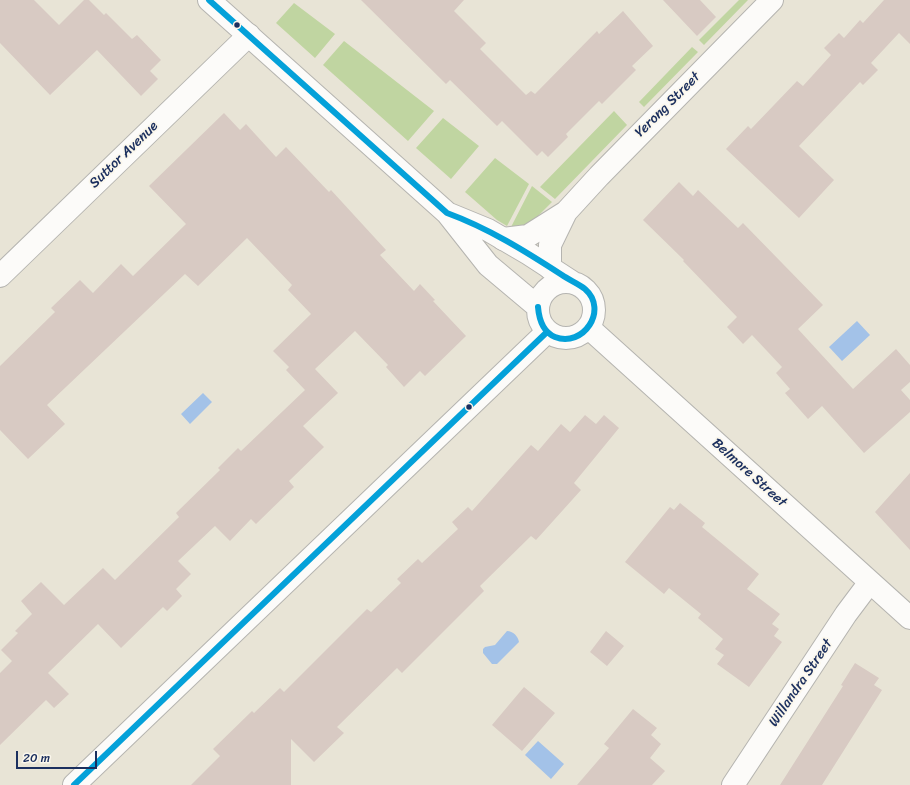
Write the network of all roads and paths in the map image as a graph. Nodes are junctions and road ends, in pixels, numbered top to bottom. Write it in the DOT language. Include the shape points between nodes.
graph roads {
  1 [pos="209,0"];
  2 [pos="772,0"];
  3 [pos="249,35"];
  4 [pos="447,212"];
  5 [pos="566,212"];
  6 [pos="503,238"];
  7 [pos="550,268"];
  8 [pos="0,276"];
  9 [pos="572,282"];
  10 [pos="538,307"];
  11 [pos="589,328"];
  12 [pos="547,332"];
  13 [pos="870,582"];
  14 [pos="910,618"];
  15 [pos="74,785"];
  16 [pos="732,785"];
  1 -- 3 [label="street"];
  2 -- 5 [label="street, Yerong Street" via="604,170"];
  3 -- 4 [label="street"];
  3 -- 8 [label="street, Suttor Avenue"];
  4 -- 6 [label="street"];
  4 -- 10 [label="street" via="488,265"];
  5 -- 6 [label="street, Yerong Street" via="528,236"];
  5 -- 7 [label="street, Yerong Street" via="550,245"];
  6 -- 7 [label="street"];
  7 -- 9 [label="street"];
  9 -- 10 [label="street" via="562,282 546,290 540,298"];
  9 -- 11 [label="street" via="585,289 593,300 595,310"];
  10 -- 12 [label="street" via="540,320"];
  11 -- 12 [label="street" via="573,338 560,338"];
  11 -- 13 [label="street, Belmore Street"];
  12 -- 15 [label="street"];
  13 -- 14 [label="street, Belmore Street"];
  13 -- 16 [label="street, Willandra Street"];
}
